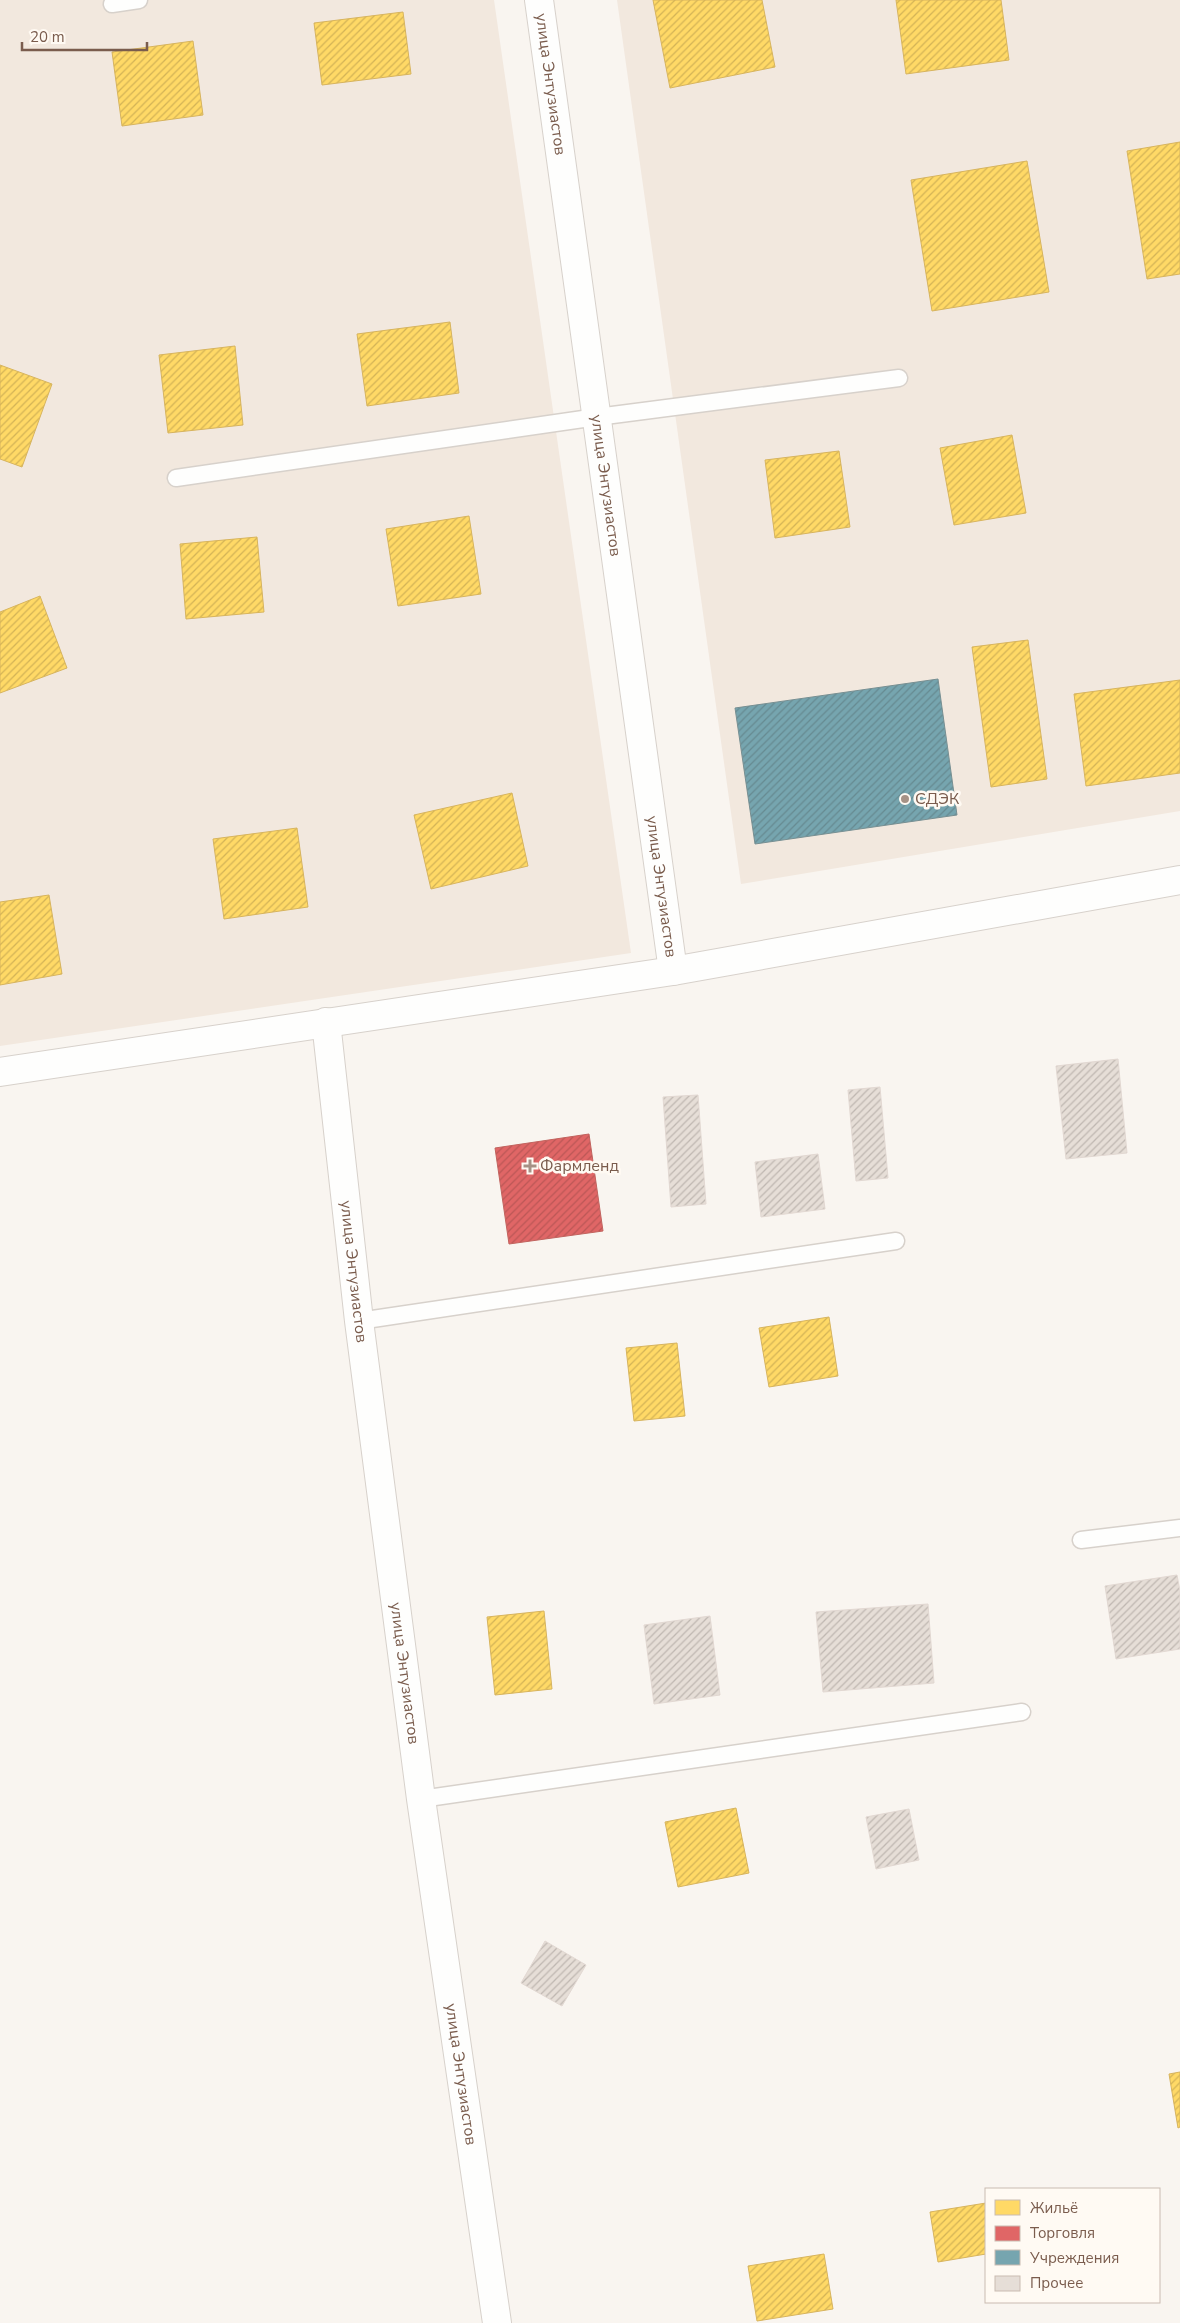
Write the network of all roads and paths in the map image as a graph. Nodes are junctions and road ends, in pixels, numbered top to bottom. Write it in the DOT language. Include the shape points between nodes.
graph roads {
  1 [pos="139,0"];
  2 [pos="539,0"];
  3 [pos="112,4"];
  4 [pos="899,378"];
  5 [pos="597,417"];
  6 [pos="176,478"];
  7 [pos="1180,880"];
  8 [pos="673,971"];
  9 [pos="326,1022"];
  10 [pos="0,1072"];
  11 [pos="896,1241"];
  12 [pos="360,1321"];
  13 [pos="1180,1528"];
  14 [pos="1081,1540"];
  15 [pos="1022,1712"];
  16 [pos="421,1799"];
  17 [pos="498,2323"];
  1 -- 3 [label="lane"];
  2 -- 5 [label="street, улица Энтузиастов"];
  4 -- 5 [label="lane"];
  5 -- 6 [label="lane"];
  5 -- 8 [label="street, улица Энтузиастов"];
  7 -- 8 [label="street"];
  8 -- 9 [label="street"];
  9 -- 10 [label="street"];
  9 -- 12 [label="street, улица Энтузиастов"];
  11 -- 12 [label="lane"];
  12 -- 16 [label="street, улица Энтузиастов"];
  13 -- 14 [label="lane"];
  15 -- 16 [label="lane"];
  16 -- 17 [label="street, улица Энтузиастов"];
}
